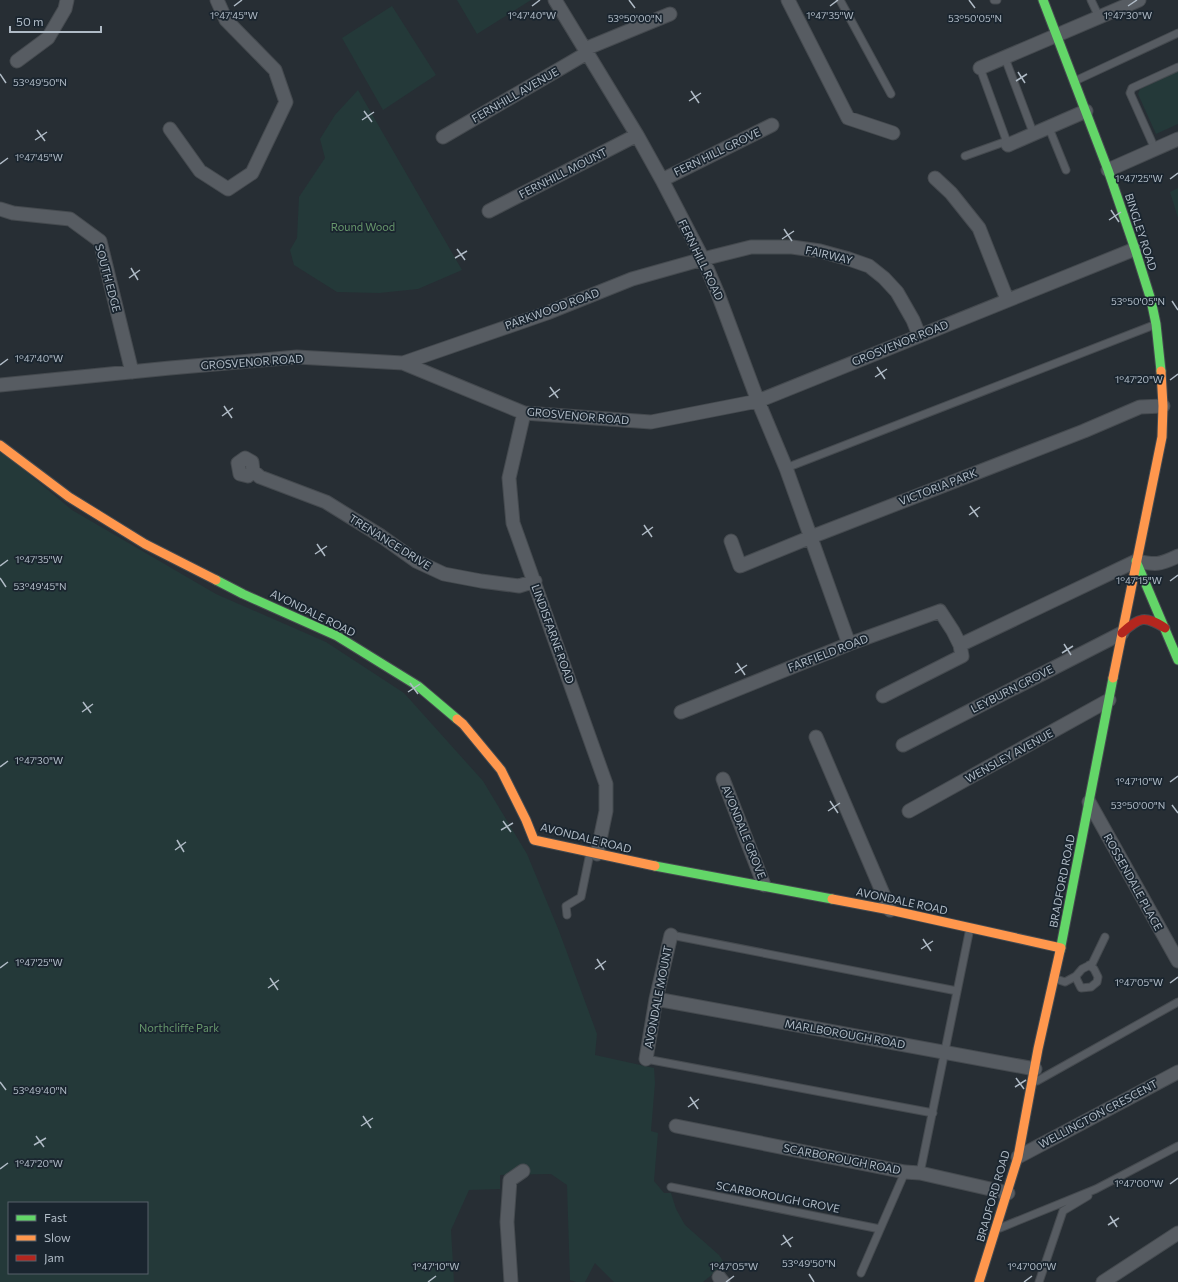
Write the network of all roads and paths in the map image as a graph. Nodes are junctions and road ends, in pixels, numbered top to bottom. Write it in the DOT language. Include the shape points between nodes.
graph roads {
  1 [pos="67,0"];
  2 [pos="217,0"];
  3 [pos="555,0"];
  4 [pos="788,0"];
  5 [pos="840,0"];
  6 [pos="1043,0"];
  7 [pos="1091,0"];
  8 [pos="1130,2"];
  9 [pos="670,14"];
  10 [pos="1099,17"];
  11 [pos="1178,33"];
  12 [pos="1057,36"];
  13 [pos="586,51"];
  14 [pos="1005,58"];
  15 [pos="17,62"];
  16 [pos="1178,67"];
  17 [pos="980,68"];
  18 [pos="1075,81"];
  19 [pos="891,94"];
  20 [pos="1086,111"];
  21 [pos="772,125"];
  22 [pos="1049,128"];
  23 [pos="170,129"];
  24 [pos="893,133"];
  25 [pos="637,135"];
  26 [pos="1034,135"];
  27 [pos="443,137"];
  28 [pos="1178,139"];
  29 [pos="1007,143"];
  30 [pos="1155,149"];
  31 [pos="965,156"];
  32 [pos="1066,170"];
  33 [pos="1108,170"];
  34 [pos="935,178"];
  35 [pos="662,180"];
  36 [pos="0,209"];
  37 [pos="489,211"];
  38 [pos="1135,249"];
  39 [pos="703,259"];
  40 [pos="1007,299"];
  41 [pos="1156,324"];
  42 [pos="919,335"];
  43 [pos="403,363"];
  44 [pos="132,372"];
  45 [pos="0,385"];
  46 [pos="758,401"];
  47 [pos="1163,406"];
  48 [pos="524,413"];
  49 [pos="0,445"];
  50 [pos="786,468"];
  51 [pos="253,471"];
  52 [pos="1153,481"];
  53 [pos="811,537"];
  54 [pos="731,541"];
  55 [pos="1178,556"];
  56 [pos="1136,561"];
  57 [pos="534,581"];
  58 [pos="1166,628"];
  59 [pos="1122,633"];
  60 [pos="849,644"];
  61 [pos="960,645"];
  62 [pos="1178,657"];
  63 [pos="883,696"];
  64 [pos="1108,700"];
  65 [pos="681,712"];
  66 [pos="816,737"];
  67 [pos="903,745"];
  68 [pos="723,779"];
  69 [pos="1089,802"];
  70 [pos="909,811"];
  71 [pos="593,854"];
  72 [pos="764,885"];
  73 [pos="890,910"];
  74 [pos="567,914"];
  75 [pos="970,928"];
  76 [pos="671,935"];
  77 [pos="1105,937"];
  78 [pos="1061,948"];
  79 [pos="1178,961"];
  80 [pos="1089,965"];
  81 [pos="1076,976"];
  82 [pos="1054,978"];
  83 [pos="957,991"];
  84 [pos="656,999"];
  85 [pos="1178,1002"];
  86 [pos="944,1052"];
  87 [pos="646,1059"];
  88 [pos="1035,1069"];
  89 [pos="1178,1072"];
  90 [pos="1032,1084"];
  91 [pos="933,1113"];
  92 [pos="676,1126"];
  93 [pos="1178,1146"];
  94 [pos="1018,1157"];
  95 [pos="523,1171"];
  96 [pos="904,1172"];
  97 [pos="920,1173"];
  98 [pos="1119,1177"];
  99 [pos="671,1187"];
  100 [pos="1008,1193"];
  101 [pos="880,1229"];
  102 [pos="996,1229"];
  103 [pos="1178,1233"];
  104 [pos="861,1273"];
  105 [pos="511,1282"];
  106 [pos="979,1282"];
  107 [pos="1039,1282"];
  108 [pos="1103,1282"];
  1 -- 15 [label="street" via="65,9 48,38"];
  2 -- 23 [label="street" via="226,20 275,70 286,102 252,173 228,188 200,170"];
  3 -- 13 [label="street, FERN HILL ROAD"];
  4 -- 24 [label="street" via="848,118"];
  5 -- 19 [label="lane"];
  6 -- 12 [label="main road, BINGLEY ROAD"];
  7 -- 10 [label="lane"];
  8 -- 10 [label="street"];
  9 -- 13 [label="street, FERNHILL AVENUE"];
  10 -- 12 [label="street"];
  11 -- 18 [label="lane"];
  12 -- 14 [label="street"];
  12 -- 18 [label="main road, BINGLEY ROAD"];
  13 -- 25 [label="street, FERN HILL ROAD"];
  13 -- 27 [label="street, FERNHILL AVENUE"];
  14 -- 17 [label="street"];
  14 -- 26 [label="lane"];
  16 -- 30 [label="lane" via="1132,88 1130,93"];
  17 -- 29 [label="lane"];
  18 -- 20 [label="main road, BINGLEY ROAD"];
  20 -- 22 [label="street"];
  20 -- 33 [label="main road, BINGLEY ROAD"];
  21 -- 35 [label="street, FERN HILL GROVE"];
  22 -- 26 [label="street"];
  22 -- 32 [label="lane"];
  25 -- 35 [label="street, FERN HILL ROAD"];
  25 -- 37 [label="street, FERNHILL MOUNT"];
  26 -- 29 [label="street"];
  28 -- 30 [label="street"];
  29 -- 31 [label="lane"];
  30 -- 33 [label="street"];
  33 -- 38 [label="main road, BINGLEY ROAD"];
  34 -- 40 [label="street" via="952,193 979,228"];
  35 -- 39 [label="street, FERN HILL ROAD"];
  36 -- 44 [label="street, SOUTH EDGE" via="13,213 70,219 100,241"];
  38 -- 40 [label="street, GROSVENOR ROAD"];
  38 -- 41 [label="main road, BINGLEY ROAD"];
  39 -- 42 [label="street, FAIRWAY" via="751,247 792,247 850,259 869,266 888,282 910,314"];
  39 -- 43 [label="street, PARKWOOD ROAD" via="632,279 547,313"];
  39 -- 46 [label="street, FERN HILL ROAD"];
  40 -- 42 [label="street, GROSVENOR ROAD"];
  41 -- 47 [label="main road, BINGLEY ROAD"];
  41 -- 50 [label="lane"];
  42 -- 46 [label="street, GROSVENOR ROAD"];
  43 -- 44 [label="street, GROSVENOR ROAD" via="297,357"];
  43 -- 48 [label="street, GROSVENOR ROAD"];
  44 -- 45 [label="street, GROSVENOR ROAD"];
  46 -- 48 [label="street, GROSVENOR ROAD" via="651,422"];
  46 -- 50 [label="street, FERN HILL ROAD"];
  47 -- 52 [label="main road, BINGLEY ROAD" via="1162,437"];
  47 -- 53 [label="street, VICTORIA PARK" via="1140,407"];
  48 -- 57 [label="street, LINDISFARNE ROAD" via="509,478 513,523"];
  49 -- 71 [label="main road, AVONDALE ROAD" via="69,497 145,544 243,594 337,636 418,686 463,724 501,770 534,840"];
  50 -- 53 [label="street, FERN HILL ROAD"];
  51 -- 57 [label="street, TRENANCE DRIVE" via="260,477 326,502 416,561 444,574 519,586"];
  52 -- 56 [label="main road, BRADFORD ROAD"];
  53 -- 54 [label="street, VICTORIA PARK" via="740,566"];
  53 -- 60 [label="street, FERN HILL ROAD"];
  55 -- 56 [label="street" via="1153,565"];
  56 -- 58 [label="main road"];
  56 -- 59 [label="main road, BRADFORD ROAD"];
  56 -- 61 [label="street"];
  57 -- 71 [label="street, LINDISFARNE ROAD" via="606,784 606,811"];
  58 -- 59 [label="main road" via="1144,618 1136,621"];
  58 -- 62 [label="main road"];
  59 -- 64 [label="main road, BRADFORD ROAD"];
  59 -- 67 [label="street, LEYBURN GROVE"];
  60 -- 61 [label="street, FARFIELD ROAD" via="940,611"];
  60 -- 65 [label="street, FARFIELD ROAD"];
  61 -- 63 [label="street" via="962,656"];
  64 -- 69 [label="main road, BRADFORD ROAD"];
  64 -- 70 [label="street, WENSLEY AVENUE"];
  66 -- 73 [label="street"];
  68 -- 72 [label="street, AVONDALE GROVE"];
  69 -- 78 [label="main road, BRADFORD ROAD"];
  69 -- 79 [label="street, ROSSENDALE PLACE"];
  71 -- 72 [label="main road, AVONDALE ROAD"];
  71 -- 74 [label="lane" via="581,897 566,906"];
  72 -- 73 [label="main road, AVONDALE ROAD"];
  73 -- 75 [label="main road, AVONDALE ROAD"];
  75 -- 78 [label="main road, AVONDALE ROAD"];
  75 -- 83 [label="lane"];
  76 -- 83 [label="lane"];
  76 -- 84 [label="street, AVONDALE MOUNT"];
  77 -- 80 [label="lane" via="1092,964"];
  78 -- 82 [label="main road, BRADFORD ROAD"];
  80 -- 81 [label="lane"];
  80 -- 81 [label="lane" via="1098,977 1097,982 1090,987 1082,988"];
  81 -- 82 [label="lane" via="1065,982"];
  82 -- 88 [label="main road, BRADFORD ROAD"];
  83 -- 86 [label="lane"];
  84 -- 86 [label="street, MARLBOROUGH ROAD"];
  84 -- 87 [label="street, AVONDALE MOUNT"];
  85 -- 90 [label="lane"];
  86 -- 88 [label="street, MARLBOROUGH ROAD"];
  86 -- 91 [label="lane"];
  87 -- 91 [label="lane"];
  88 -- 90 [label="main road, BRADFORD ROAD"];
  89 -- 94 [label="street, WELLINGTON CRESCENT"];
  90 -- 94 [label="main road, BRADFORD ROAD"];
  91 -- 97 [label="lane"];
  92 -- 96 [label="street, SCARBOROUGH ROAD"];
  93 -- 98 [label="lane"];
  94 -- 100 [label="main road, BRADFORD ROAD"];
  95 -- 105 [label="street" via="510,1180 507,1222"];
  96 -- 97 [label="street, SCARBOROUGH ROAD"];
  96 -- 101 [label="lane"];
  97 -- 100 [label="street, SCARBOROUGH ROAD"];
  98 -- 102 [label="lane" via="1096,1189"];
  98 -- 107 [label="lane" via="1063,1211"];
  99 -- 101 [label="lane, SCARBOROUGH GROVE"];
  100 -- 102 [label="main road, BRADFORD ROAD"];
  101 -- 104 [label="lane"];
  102 -- 106 [label="main road, BRADFORD ROAD"];
  103 -- 108 [label="street"];
}
